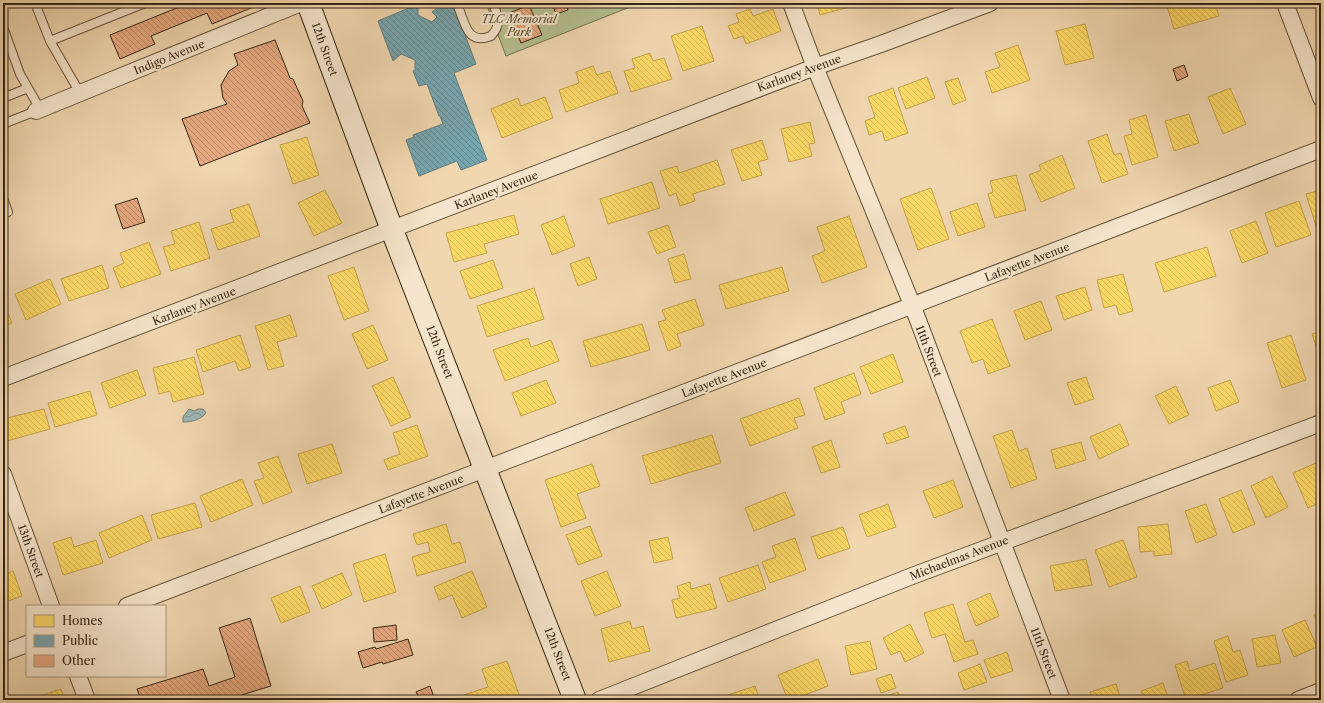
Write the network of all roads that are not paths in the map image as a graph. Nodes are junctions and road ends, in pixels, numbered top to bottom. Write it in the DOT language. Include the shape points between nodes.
graph roads {
  1 [pos="35,3"];
  2 [pos="145,3"];
  3 [pos="301,3"];
  4 [pos="308,3"];
  5 [pos="493,3"];
  6 [pos="791,3"];
  7 [pos="990,3"];
  8 [pos="1285,3"];
  9 [pos="457,4"];
  10 [pos="4,32"];
  11 [pos="50,41"];
  12 [pos="815,66"];
  13 [pos="28,88"];
  14 [pos="80,93"];
  15 [pos="3,98"];
  16 [pos="1321,98"];
  17 [pos="38,110"];
  18 [pos="3,124"];
  19 [pos="1321,148"];
  20 [pos="3,198"];
  21 [pos="3,214"];
  22 [pos="392,230"];
  23 [pos="913,307"];
  24 [pos="3,378"];
  25 [pos="1321,423"];
  26 [pos="485,469"];
  27 [pos="3,474"];
  28 [pos="1002,542"];
  29 [pos="51,605"];
  30 [pos="130,605"];
  31 [pos="26,644"];
  32 [pos="3,653"];
  33 [pos="78,677"];
  34 [pos="1321,691"];
  35 [pos="87,700"];
  36 [pos="575,700"];
  37 [pos="599,700"];
  38 [pos="1062,700"];
  39 [pos="1298,700"];
  1 -- 11 [label="lane"];
  2 -- 11 [label="lane"];
  3 -- 14 [label="street, Indigo Avenue"];
  4 -- 22 [label="main road, 12th Street"];
  5 -- 9 [label="lane" via="498,16 498,26 491,36 478,39 469,32"];
  6 -- 12 [label="street, 11th Street"];
  7 -- 12 [label="street, Karlaney Avenue"];
  8 -- 16 [label="street"];
  10 -- 13 [label="lane"];
  11 -- 14 [label="lane"];
  12 -- 22 [label="street, Karlaney Avenue"];
  12 -- 23 [label="street, 11th Street"];
  13 -- 15 [label="lane"];
  13 -- 17 [label="lane"];
  14 -- 17 [label="street, Indigo Avenue"];
  17 -- 18 [label="lane"];
  19 -- 23 [label="street, Lafayette Avenue"];
  20 -- 21 [label="lane" via="8,212"];
  22 -- 24 [label="street, Karlaney Avenue"];
  22 -- 26 [label="main road, 12th Street"];
  23 -- 26 [label="street, Lafayette Avenue"];
  23 -- 28 [label="street, 11th Street"];
  25 -- 28 [label="street, Michaelmas Avenue"];
  26 -- 30 [label="street, Lafayette Avenue"];
  26 -- 36 [label="main road, 12th Street"];
  27 -- 29 [label="street, 13th Street"];
  28 -- 37 [label="street, Michaelmas Avenue"];
  28 -- 38 [label="street, 11th Street"];
  31 -- 32 [label="street"];
  33 -- 35 [label="street"];
  34 -- 39 [label="street"];
}
